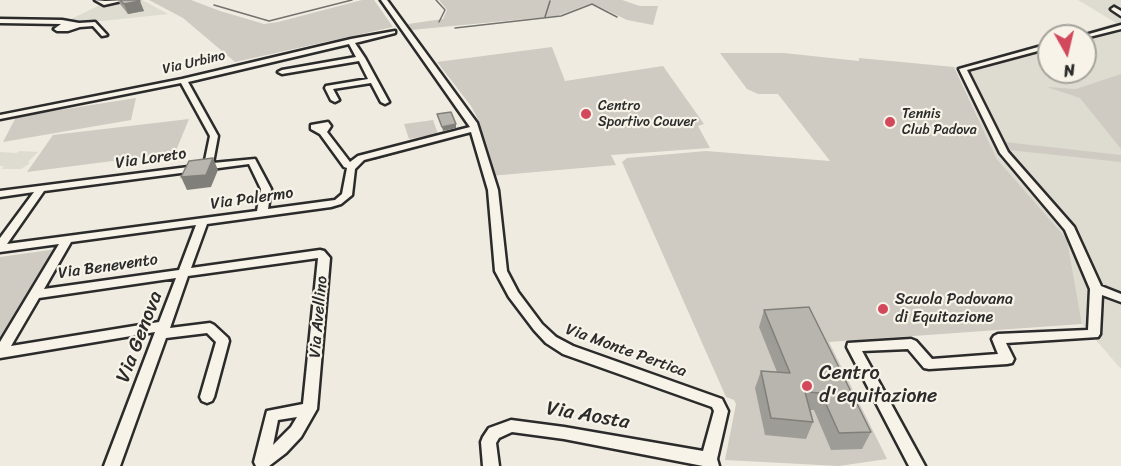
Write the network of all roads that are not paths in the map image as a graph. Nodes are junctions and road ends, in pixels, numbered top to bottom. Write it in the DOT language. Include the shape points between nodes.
graph roads {
  1 [pos="98,0"];
  2 [pos="123,0"];
  3 [pos="384,0"];
  4 [pos="1114,9"];
  5 [pos="1121,14"];
  6 [pos="0,21"];
  7 [pos="1121,27"];
  8 [pos="393,32"];
  9 [pos="1097,33"];
  10 [pos="104,35"];
  11 [pos="351,41"];
  12 [pos="1037,49"];
  13 [pos="363,58"];
  14 [pos="282,72"];
  15 [pos="374,80"];
  16 [pos="182,81"];
  17 [pos="329,88"];
  18 [pos="320,90"];
  19 [pos="335,100"];
  20 [pos="385,102"];
  21 [pos="0,117"];
  22 [pos="475,128"];
  23 [pos="323,132"];
  24 [pos="352,165"];
  25 [pos="208,167"];
  26 [pos="41,189"];
  27 [pos="0,194"];
  28 [pos="262,213"];
  29 [pos="203,221"];
  30 [pos="67,239"];
  31 [pos="0,247"];
  32 [pos="185,272"];
  33 [pos="1096,289"];
  34 [pos="35,294"];
  35 [pos="1121,298"];
  36 [pos="163,330"];
  37 [pos="0,353"];
  38 [pos="207,397"];
  39 [pos="310,409"];
  40 [pos="710,462"];
  41 [pos="259,464"];
  42 [pos="112,466"];
  43 [pos="491,466"];
  44 [pos="917,466"];
  1 -- 2 [label="street"];
  3 -- 22 [label="street, Via Monte Pertica" via="466,110"];
  4 -- 5 [label="street"];
  6 -- 10 [label="street" via="66,24 57,29 95,24"];
  7 -- 9 [label="street"];
  8 -- 11 [label="street, Via Urbino"];
  11 -- 13 [label="street"];
  11 -- 16 [label="street, Via Urbino"];
  12 -- 33 [label="street" via="963,69 1004,153 1070,230"];
  13 -- 14 [label="street"];
  13 -- 15 [label="street"];
  15 -- 17 [label="street"];
  15 -- 20 [label="street"];
  16 -- 21 [label="street, Via Urbino"];
  16 -- 25 [label="street" via="214,136"];
  17 -- 18 [label="street"];
  17 -- 19 [label="street"];
  22 -- 24 [label="street" via="373,153"];
  22 -- 40 [label="street, Via Monte Pertica" via="492,190 501,272 513,294 538,327 568,350 718,405"];
  23 -- 24 [label="street" via="347,165"];
  24 -- 28 [label="street, Via Palermo" via="347,195 338,202"];
  25 -- 26 [label="street, Via Loreto"];
  25 -- 28 [label="street, Via Loreto" via="252,161 266,189"];
  26 -- 27 [label="street, Via Loreto"];
  26 -- 31 [label="street"];
  28 -- 29 [label="street, Via Palermo"];
  29 -- 30 [label="street, Via Palermo"];
  29 -- 32 [label="street, Via Genova"];
  30 -- 31 [label="street, Via Palermo"];
  30 -- 34 [label="street"];
  32 -- 34 [label="street, Via Benevento"];
  32 -- 36 [label="street, Via Genova"];
  32 -- 39 [label="street, Via Avellino" via="320,254 324,258"];
  33 -- 35 [label="street"];
  33 -- 44 [label="street" via="1094,334 998,339 1007,359 929,364 911,344 853,347"];
  34 -- 37 [label="street"];
  36 -- 37 [label="street"];
  36 -- 38 [label="street" via="210,328 223,341"];
  36 -- 42 [label="street, Via Genova"];
  39 -- 41 [label="street, Via Avellino" via="296,432"];
  39 -- 41 [label="street, Via Avellino" via="272,415"];
  40 -- 43 [label="street, Via Aosta" via="511,426 494,433 488,442"];
}
